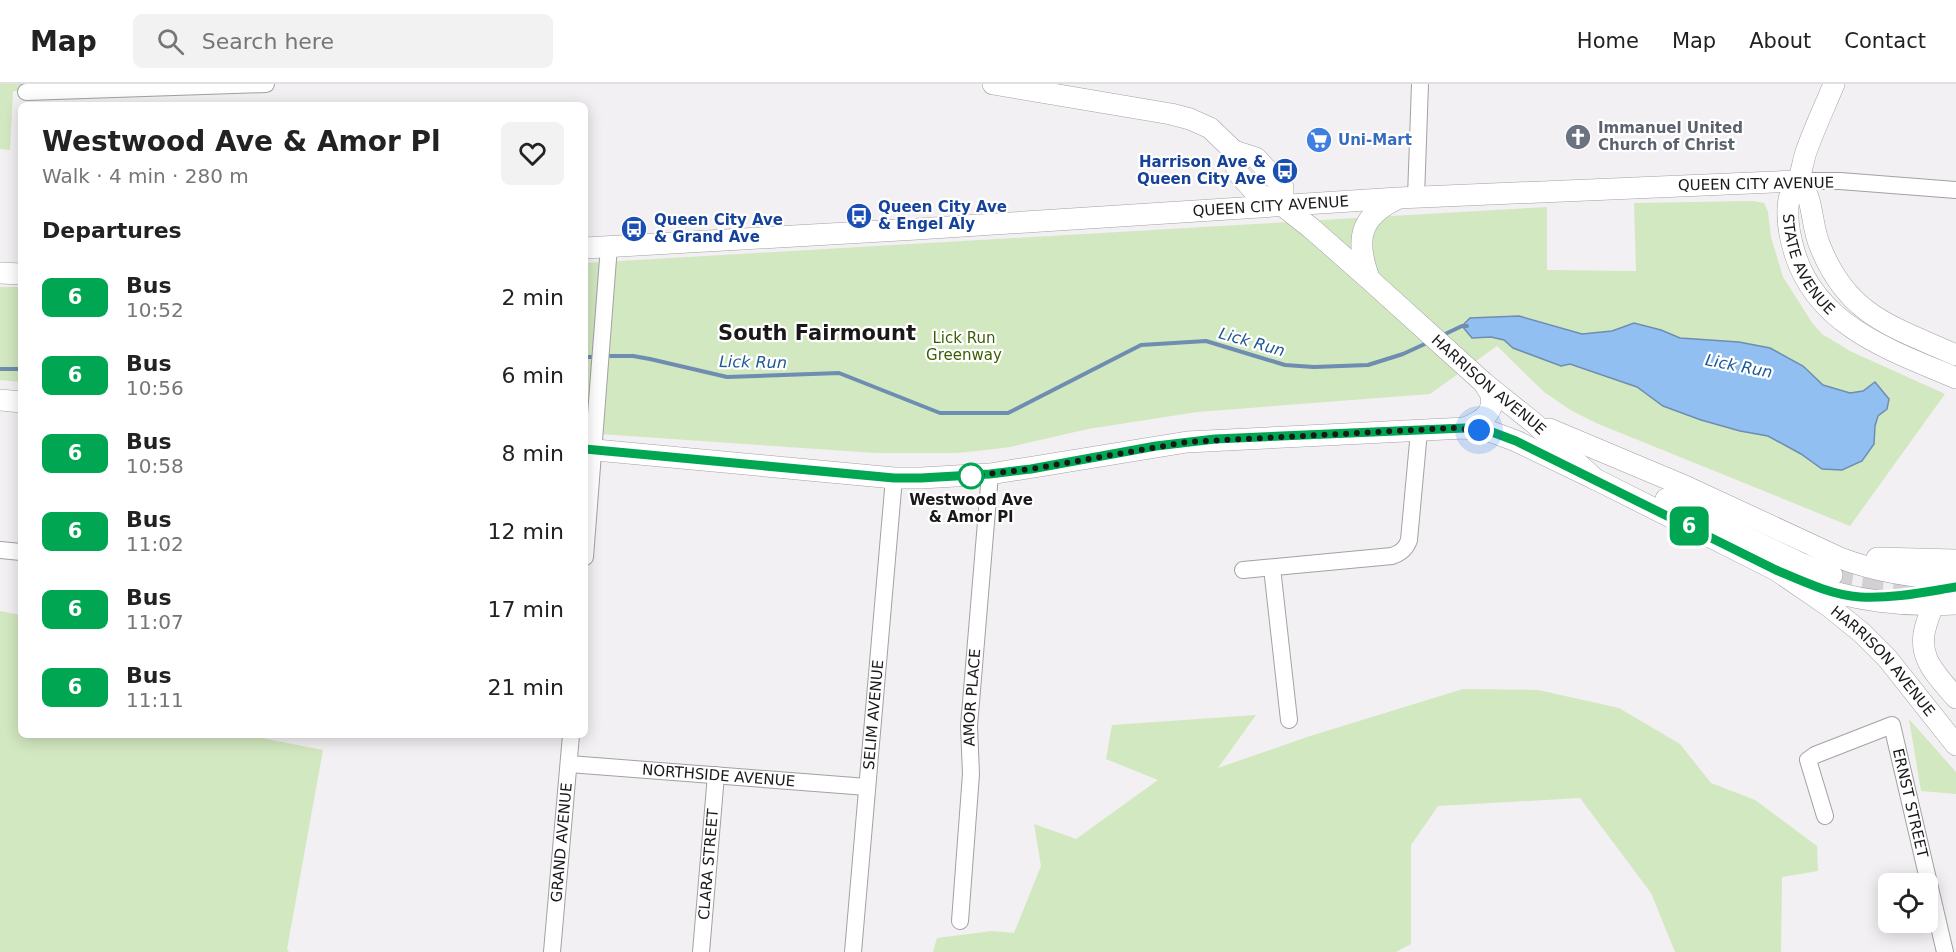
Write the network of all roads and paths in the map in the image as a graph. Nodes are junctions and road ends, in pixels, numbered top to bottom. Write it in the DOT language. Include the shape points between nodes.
graph roads {
  1 [pos="266,84"];
  2 [pos="993,84"];
  3 [pos="1420,84"];
  4 [pos="1834,84"];
  5 [pos="26,92"];
  6 [pos="1798,181"];
  7 [pos="1956,190"];
  8 [pos="1407,197"];
  9 [pos="1283,206"];
  10 [pos="609,246"];
  11 [pos="588,248"];
  12 [pos="0,273"];
  13 [pos="18,274"];
  14 [pos="1370,279"];
  15 [pos="1956,356"];
  16 [pos="1956,378"];
  17 [pos="1484,383"];
  18 [pos="0,400"];
  19 [pos="18,402"];
  20 [pos="1534,423"];
  21 [pos="1465,428"];
  22 [pos="1420,429"];
  23 [pos="589,449"];
  24 [pos="1564,451"];
  25 [pos="990,474"];
  26 [pos="588,476"];
  27 [pos="894,478"];
  28 [pos="1595,479"];
  29 [pos="0,550"];
  30 [pos="18,552"];
  31 [pos="1956,560"];
  32 [pos="1838,562"];
  33 [pos="1272,568"];
  34 [pos="1243,570"];
  35 [pos="1776,570"];
  36 [pos="1954,589"];
  37 [pos="1851,595"];
  38 [pos="1932,605"];
  39 [pos="1956,698"];
  40 [pos="1289,720"];
  41 [pos="571,738"];
  42 [pos="1956,745"];
  43 [pos="569,764"];
  44 [pos="716,775"];
  45 [pos="867,787"];
  46 [pos="1825,816"];
  47 [pos="960,921"];
  48 [pos="552,952"];
  49 [pos="701,952"];
  50 [pos="853,952"];
  51 [pos="1945,952"];
  1 -- 5 [label="street"];
  2 -- 9 [label="main road" via="1190,119 1210,128 1234,151 1256,158 1283,187"];
  3 -- 8 [label="street"];
  4 -- 6 [label="main road"];
  6 -- 7 [label="street, QUEEN CITY AVENUE"];
  6 -- 8 [label="main road, QUEEN CITY AVENUE"];
  6 -- 15 [label="main road, STATE AVENUE" via="1808,197 1824,257 1847,291 1881,322"];
  6 -- 16 [label="main road, STATE AVENUE" via="1789,204 1793,246 1804,277 1823,304 1880,346"];
  8 -- 9 [label="main road, QUEEN CITY AVENUE"];
  8 -- 14 [label="main road" via="1373,214 1362,231 1361,254"];
  9 -- 10 [label="main road, QUEEN CITY AVENUE"];
  9 -- 14 [label="main road, HARRISON AVENUE"];
  10 -- 11 [label="main road, QUEEN CITY AVENUE"];
  10 -- 23 [label="street"];
  12 -- 13 [label="main road"];
  14 -- 17 [label="main road, HARRISON AVENUE"];
  17 -- 20 [label="main road, HARRISON AVENUE"];
  17 -- 21 [label="main road" via="1491,396 1490,410 1482,420"];
  18 -- 19 [label="main road"];
  20 -- 24 [label="main road, HARRISON AVENUE"];
  20 -- 32 [label="main road" via="1687,487 1811,545"];
  21 -- 22 [label="main road"];
  21 -- 28 [label="main road" via="1512,439"];
  22 -- 25 [label="main road" via="1187,442"];
  22 -- 33 [label="street" via="1409,540 1403,550 1392,556"];
  23 -- 26 [label="street"];
  23 -- 27 [label="main road"];
  24 -- 28 [label="main road, HARRISON AVENUE"];
  24 -- 32 [label="main road" via="1800,562"];
  25 -- 27 [label="main road"];
  25 -- 47 [label="street, AMOR PLACE" via="969,726 971,774"];
  27 -- 45 [label="street, SELIM AVENUE"];
  28 -- 35 [label="main road, HARRISON AVENUE"];
  29 -- 30 [label="street"];
  31 -- 32 [label="main road"];
  32 -- 36 [label="main road" via="1930,578"];
  33 -- 34 [label="street"];
  33 -- 40 [label="street"];
  35 -- 37 [label="main road"];
  35 -- 42 [label="main road, HARRISON AVENUE" via="1830,607 1878,649"];
  36 -- 37 [label="main road"];
  36 -- 38 [label="main road"];
  37 -- 38 [label="main road"];
  38 -- 39 [label="main road" via="1923,651"];
  41 -- 43 [label="street, GRAND AVENUE"];
  43 -- 44 [label="street, NORTHSIDE AVENUE"];
  43 -- 48 [label="street, GRAND AVENUE"];
  44 -- 45 [label="street, NORTHSIDE AVENUE"];
  44 -- 49 [label="street, CLARA STREET"];
  45 -- 50 [label="street, SELIM AVENUE"];
  46 -- 51 [label="street, ERNST STREET" via="1808,760 1892,724"];
}
